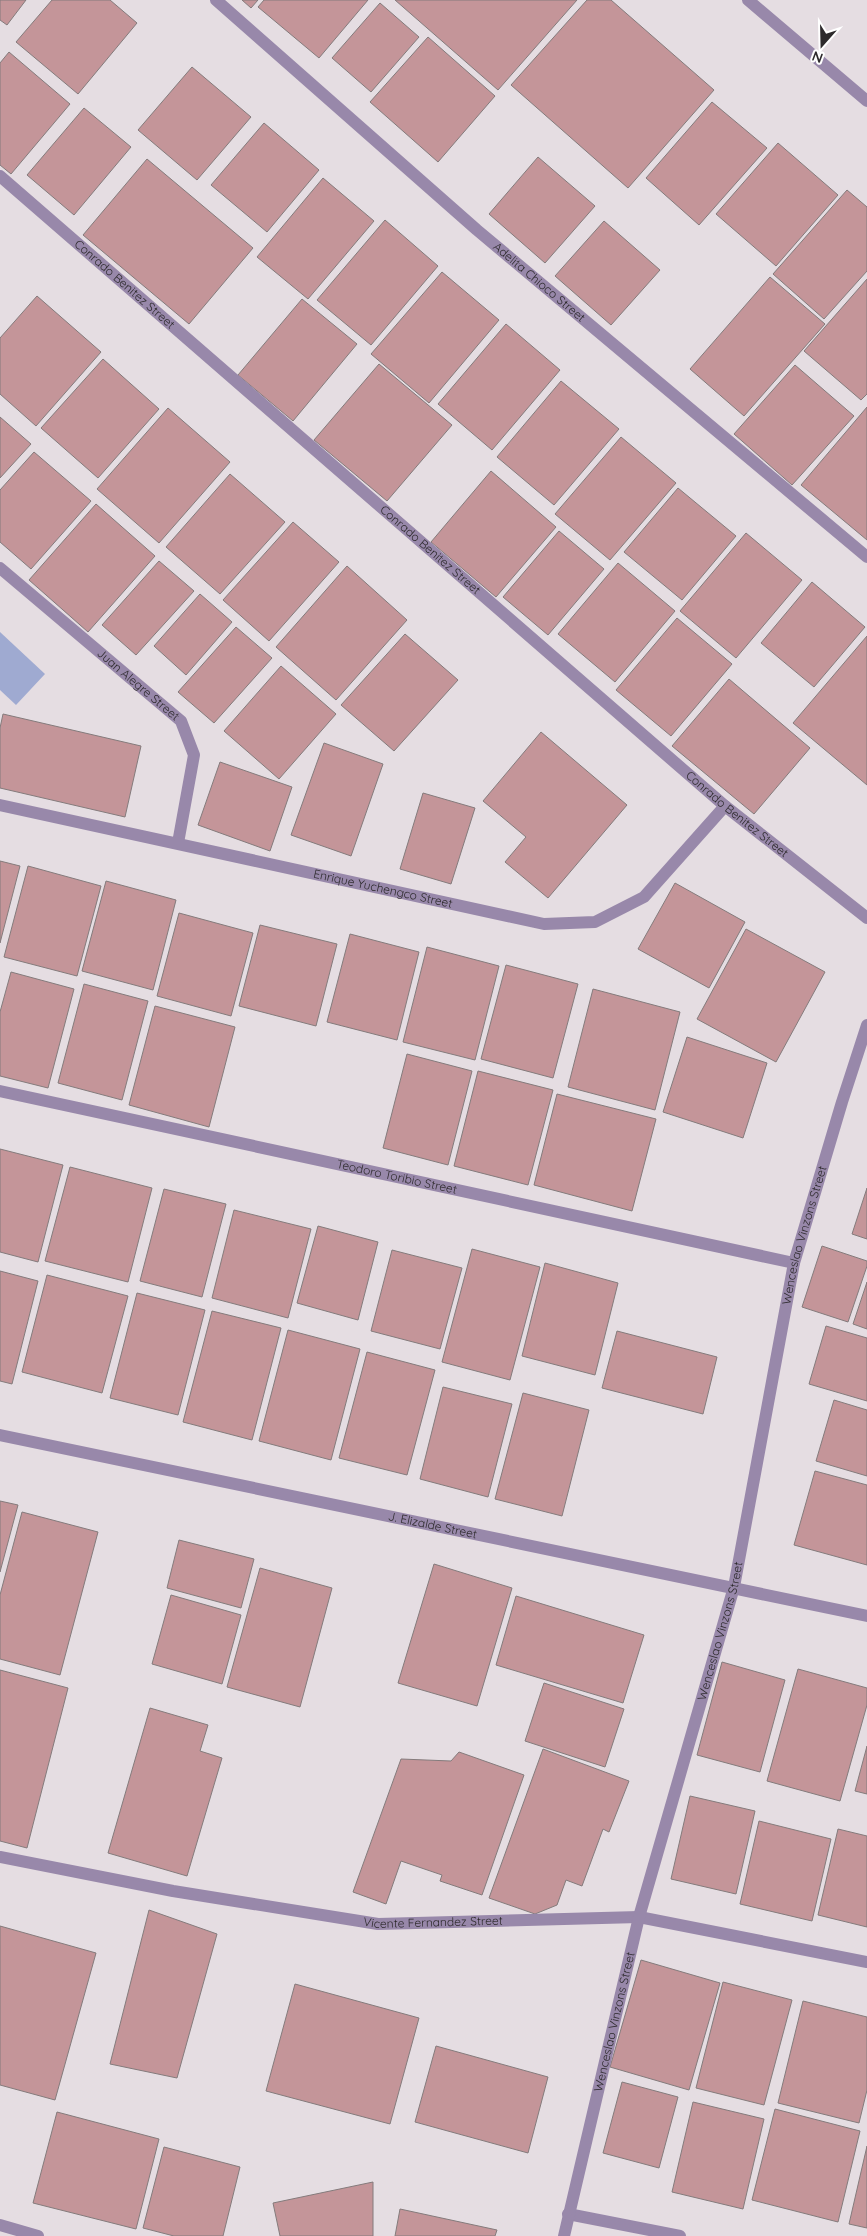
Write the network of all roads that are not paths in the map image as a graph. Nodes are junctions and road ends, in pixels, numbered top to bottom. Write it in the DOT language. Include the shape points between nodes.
graph roads {
  1 [pos="216,0"];
  2 [pos="748,0"];
  3 [pos="867,101"];
  4 [pos="0,176"];
  5 [pos="867,557"];
  6 [pos="0,568"];
  7 [pos="0,805"];
  8 [pos="726,806"];
  9 [pos="178,844"];
  10 [pos="867,918"];
  11 [pos="867,1025"];
  12 [pos="0,1091"];
  13 [pos="794,1263"];
  14 [pos="0,1435"];
  15 [pos="734,1587"];
  16 [pos="867,1616"];
  17 [pos="0,1857"];
  18 [pos="639,1917"];
  19 [pos="867,1962"];
  20 [pos="568,2214"];
  21 [pos="0,2225"];
  22 [pos="38,2236"];
  23 [pos="564,2236"];
  24 [pos="680,2236"];
  1 -- 5 [label="street, Adelita Chioco Street" via="477,230"];
  2 -- 3 [label="street"];
  4 -- 8 [label="street, Conrado Benitez Street"];
  6 -- 9 [label="street, Juan Alegre Street" via="181,721 194,755"];
  7 -- 9 [label="street, Enrique Yuchengco Street"];
  8 -- 9 [label="street, Enrique Yuchengco Street" via="644,896 595,922 544,924"];
  8 -- 10 [label="street, Conrado Benitez Street"];
  11 -- 13 [label="street, Wenceslao Vinzons Street"];
  12 -- 13 [label="street, Teodoro Toribio Street"];
  13 -- 15 [label="street, Wenceslao Vinzons Street"];
  14 -- 15 [label="street, J. Elizalde Street"];
  15 -- 16 [label="street, J. Elizalde Street"];
  15 -- 18 [label="street, Wenceslao Vinzons Street"];
  17 -- 18 [label="street, Vicente Fernandez Street" via="173,1891 378,1924"];
  18 -- 19 [label="street, Vicente Fernandez Street"];
  18 -- 20 [label="street, Wenceslao Vinzons Street"];
  20 -- 23 [label="street, Wenceslao Vinzons Street"];
  20 -- 24 [label="street"];
  21 -- 22 [label="street"];
}
